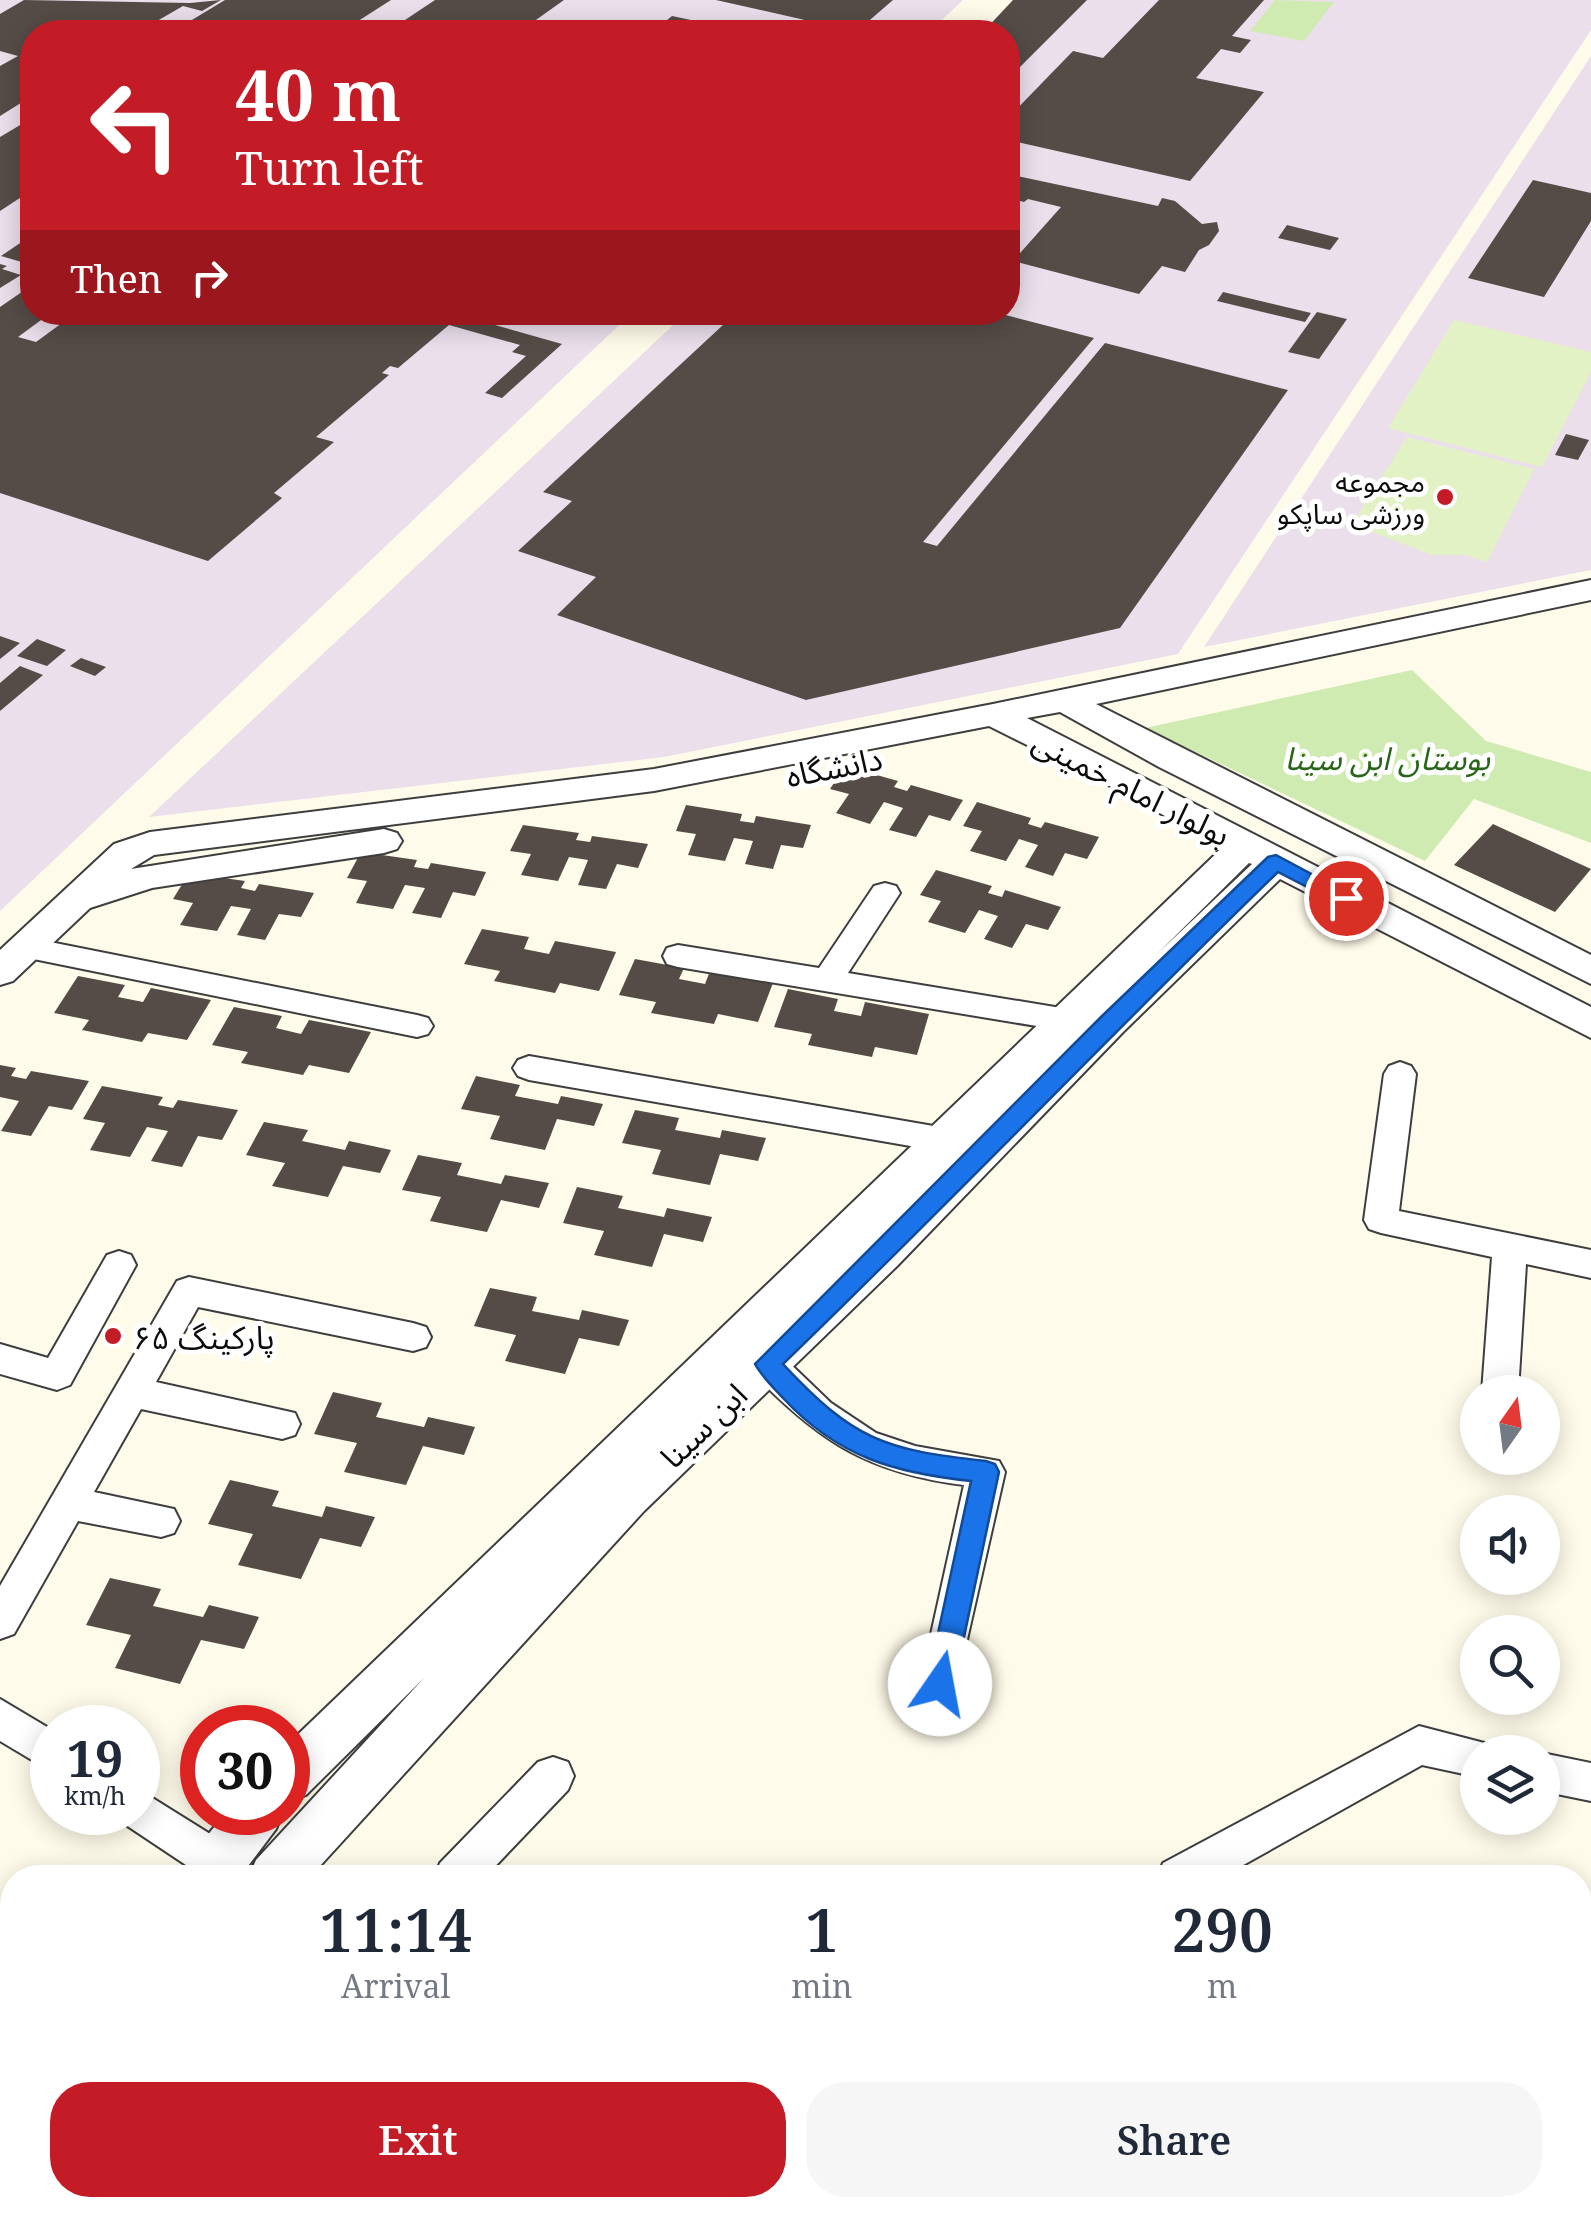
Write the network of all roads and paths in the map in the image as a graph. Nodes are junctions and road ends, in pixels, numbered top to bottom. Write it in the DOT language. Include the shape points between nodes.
graph roads {
  1 [pos="1591,590"];
  2 [pos="1591,612"];
  3 [pos="1079,709"];
  4 [pos="1007,722"];
  5 [pos="1261,854"];
  6 [pos="885,893"];
  7 [pos="74,901"];
  8 [pos="678,956"];
  9 [pos="13,960"];
  10 [pos="1591,971"];
  11 [pos="827,981"];
  12 [pos="1067,1020"];
  13 [pos="1591,1024"];
  14 [pos="417,1026"];
  15 [pos="528,1068"];
  16 [pos="1400,1074"];
  17 [pos="944,1140"];
  18 [pos="1510,1247"];
  19 [pos="1591,1264"];
  20 [pos="119,1265"];
  21 [pos="413,1337"];
  22 [pos="0,1360"];
  23 [pos="767,1364"];
  24 [pos="1501,1375"];
  25 [pos="132,1392"];
  26 [pos="282,1424"];
  27 [pos="68,1503"];
  28 [pos="161,1521"];
  29 [pos="0,1622"];
  30 [pos="940,1684"];
  31 [pos="0,1718"];
  32 [pos="30,1738"];
  33 [pos="1460,1754"];
  34 [pos="310,1757"];
  35 [pos="553,1776"];
  36 [pos="1560,1776"];
  37 [pos="1591,1782"];
  38 [pos="160,1828"];
  39 [pos="239,1835"];
  40 [pos="204,1865"];
  41 [pos="214,1865"];
  42 [pos="286,1865"];
  43 [pos="467,1865"];
  44 [pos="1202,1865"];
  1 -- 3 [label="street, دانشگاه"];
  2 -- 3 [label="street, دانشگاه"];
  3 -- 4 [label="street, دانشگاه"];
  3 -- 10 [label="street, بولوار امام خمینی"];
  4 -- 5 [label="street, بولوار امام خمینی"];
  4 -- 7 [label="street, دانشگاه" via="678,798 148,876"];
  4 -- 7 [label="street, دانشگاه" via="654,780 150,844 127,852"];
  5 -- 12 [label="street, ابن سینا"];
  5 -- 13 [label="street, بولوار امام خمینی"];
  5 -- 23 [label="street, ابن سینا" via="1109,1022"];
  6 -- 11 [label="street"];
  7 -- 9 [label="street"];
  8 -- 11 [label="street"];
  9 -- 14 [label="street"];
  11 -- 12 [label="street"];
  12 -- 17 [label="street, ابن سینا"];
  15 -- 17 [label="street"];
  16 -- 18 [label="street" via="1381,1220"];
  17 -- 34 [label="street, ابن سینا"];
  18 -- 19 [label="street"];
  18 -- 24 [label="street"];
  20 -- 22 [label="street" via="57,1375"];
  21 -- 25 [label="street" via="190,1291"];
  23 -- 30 [label="street" via="814,1414 868,1450 986,1472"];
  23 -- 42 [label="street, ابن سینا" via="628,1497"];
  25 -- 26 [label="street"];
  25 -- 27 [label="street"];
  27 -- 28 [label="street"];
  27 -- 29 [label="street"];
  31 -- 32 [label="street"];
  33 -- 44 [label="street" via="1419,1746"];
  35 -- 43 [label="street"];
  36 -- 37 [label="street"];
  38 -- 40 [label="street"];
  39 -- 41 [label="street"];
}
